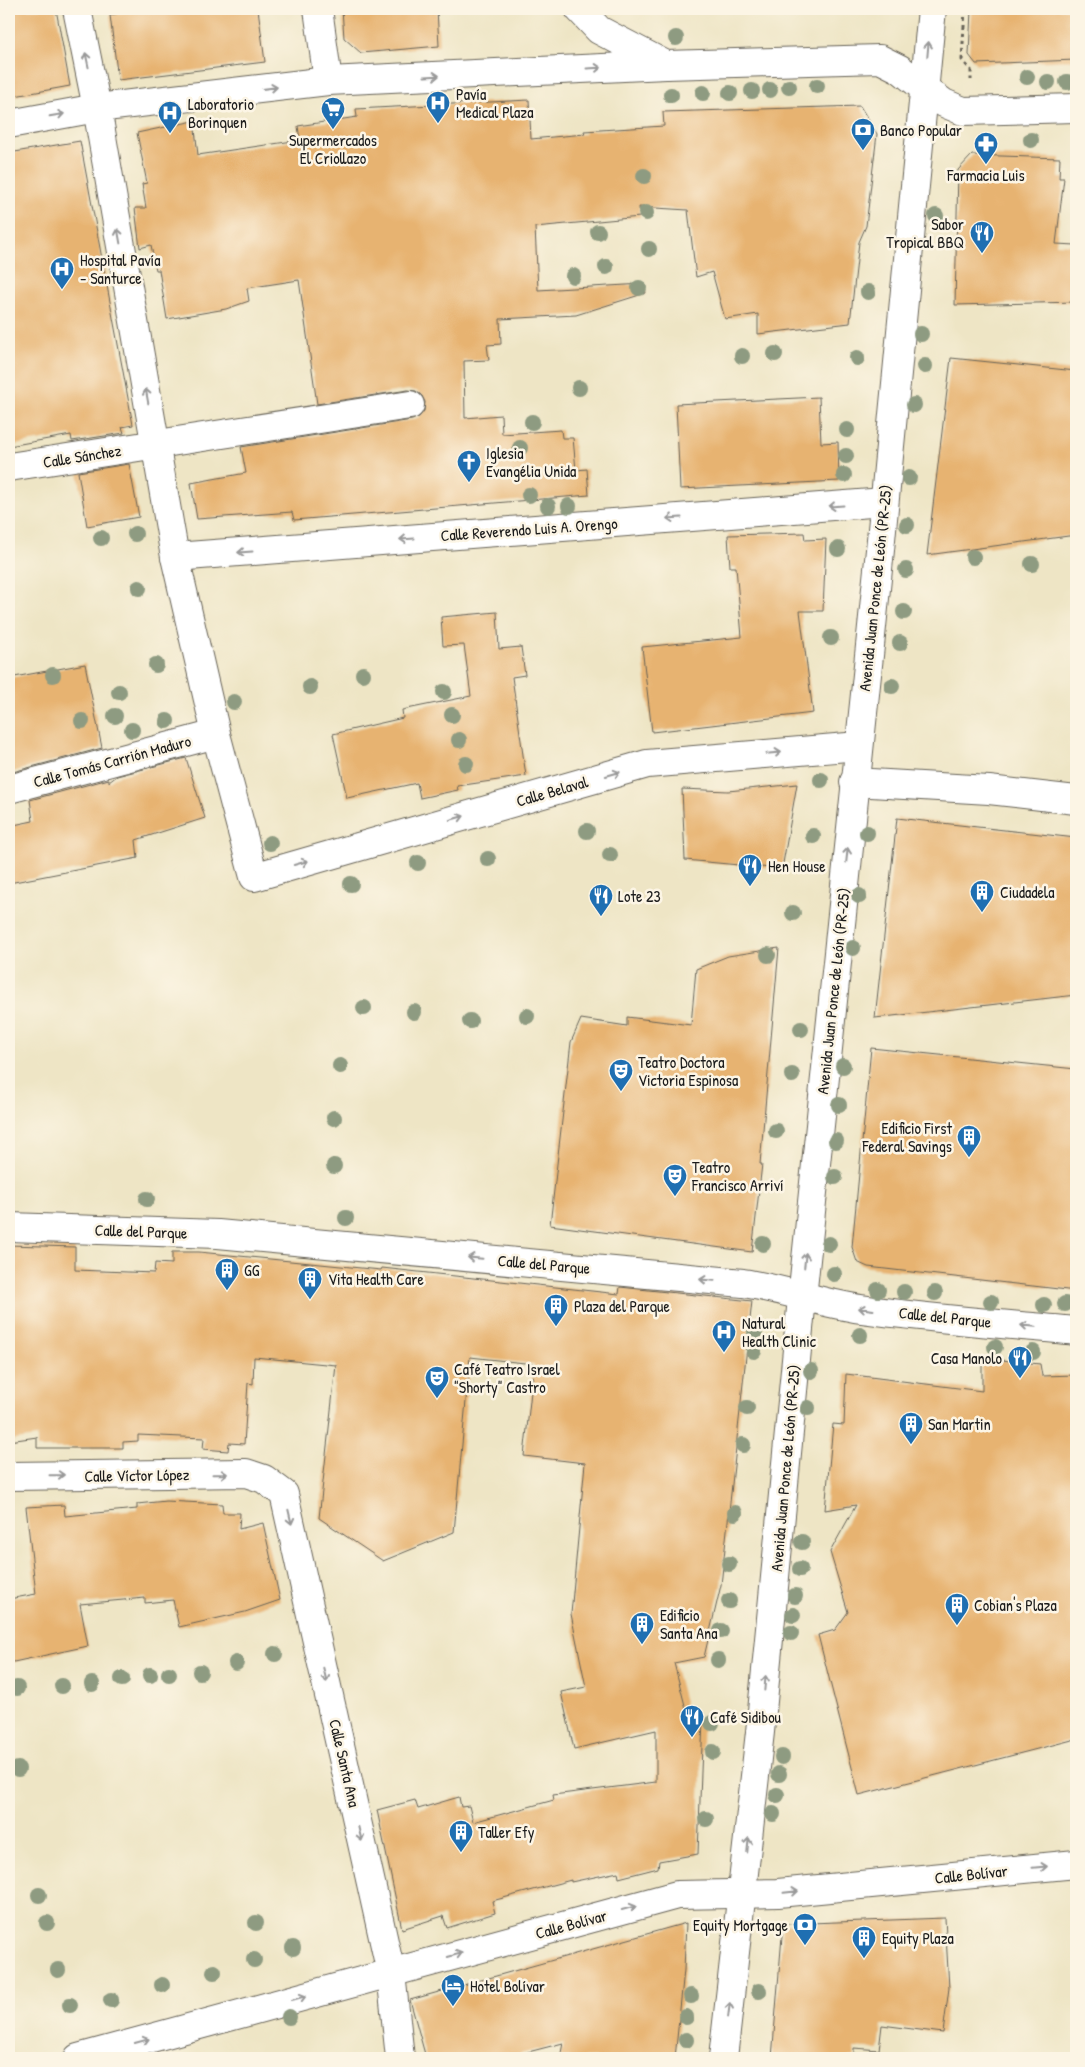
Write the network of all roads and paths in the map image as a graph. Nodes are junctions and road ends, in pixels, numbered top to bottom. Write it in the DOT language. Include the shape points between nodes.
graph roads {
  1 [pos="76,9"];
  2 [pos="318,9"];
  3 [pos="579,9"];
  4 [pos="932,9"];
  5 [pos="965,9"];
  6 [pos="666,65"];
  7 [pos="328,81"];
  8 [pos="925,88"];
  9 [pos="97,108"];
  10 [pos="1076,108"];
  11 [pos="972,111"];
  12 [pos="9,124"];
  13 [pos="410,406"];
  14 [pos="156,444"];
  15 [pos="9,468"];
  16 [pos="884,502"];
  17 [pos="175,557"];
  18 [pos="216,734"];
  19 [pos="859,746"];
  20 [pos="854,782"];
  21 [pos="9,789"];
  22 [pos="1076,800"];
  23 [pos="9,1227"];
  24 [pos="802,1298"];
  25 [pos="1076,1331"];
  26 [pos="9,1476"];
  27 [pos="264,1479"];
  28 [pos="1076,1864"];
  29 [pos="742,1893"];
  30 [pos="391,1973"];
  31 [pos="78,2058"];
  32 [pos="400,2058"];
  33 [pos="723,2058"];
  9 -- 1 [label="main road, one-way"];
  2 -- 7 [label="main road"];
  3 -- 6 [label="main road" via="599,30"];
  8 -- 4 [label="main road, Avenida Juan Ponce de León (PR-25), one-way"];
  5 -- 11 [label="path" via="962,60 971,70"];
  7 -- 6 [label="main road, one-way"];
  6 -- 8 [label="main road" via="880,59 900,68"];
  9 -- 7 [label="main road, one-way"];
  8 -- 11 [label="main road" via="944,103"];
  8 -- 16 [label="main road, Avenida Juan Ponce de León (PR-25)"];
  12 -- 9 [label="main road, one-way"];
  14 -- 9 [label="main road, one-way"];
  10 -- 11 [label="main road"];
  13 -- 14 [label="main road, Calle Sánchez"];
  14 -- 15 [label="main road, Calle Sánchez"];
  14 -- 17 [label="main road"];
  16 -- 17 [label="main road, Calle Reverendo Luis A. Orengo, one-way"];
  16 -- 19 [label="main road, Avenida Juan Ponce de León (PR-25)"];
  17 -- 18 [label="main road"];
  18 -- 19 [label="main road, Calle Belaval, one-way" via="254,877 647,764"];
  18 -- 21 [label="main road, Calle Tomás Carrión Maduro"];
  19 -- 20 [label="main road, Avenida Juan Ponce de León (PR-25)"];
  20 -- 22 [label="main road" via="989,790"];
  24 -- 20 [label="main road, Avenida Juan Ponce de León (PR-25), one-way"];
  24 -- 23 [label="main road, Calle del Parque, one-way" via="743,1283 238,1236"];
  25 -- 24 [label="main road, Calle del Parque, one-way" via="861,1309"];
  29 -- 24 [label="main road, Avenida Juan Ponce de León (PR-25), one-way"];
  26 -- 27 [label="main road, Calle Víctor López, one-way" via="246,1473"];
  27 -- 30 [label="main road, Calle Santa Ana, one-way" via="284,1494"];
  29 -- 28 [label="main road, Calle Bolívar, one-way" via="778,1894"];
  30 -- 29 [label="main road, Calle Bolívar, one-way" via="677,1895"];
  33 -- 29 [label="main road, Avenida Juan Ponce de León (PR-25), one-way"];
  31 -- 30 [label="main road, Calle Bolívar, one-way"];
  30 -- 32 [label="main road, Calle Santa Ana"];
}
